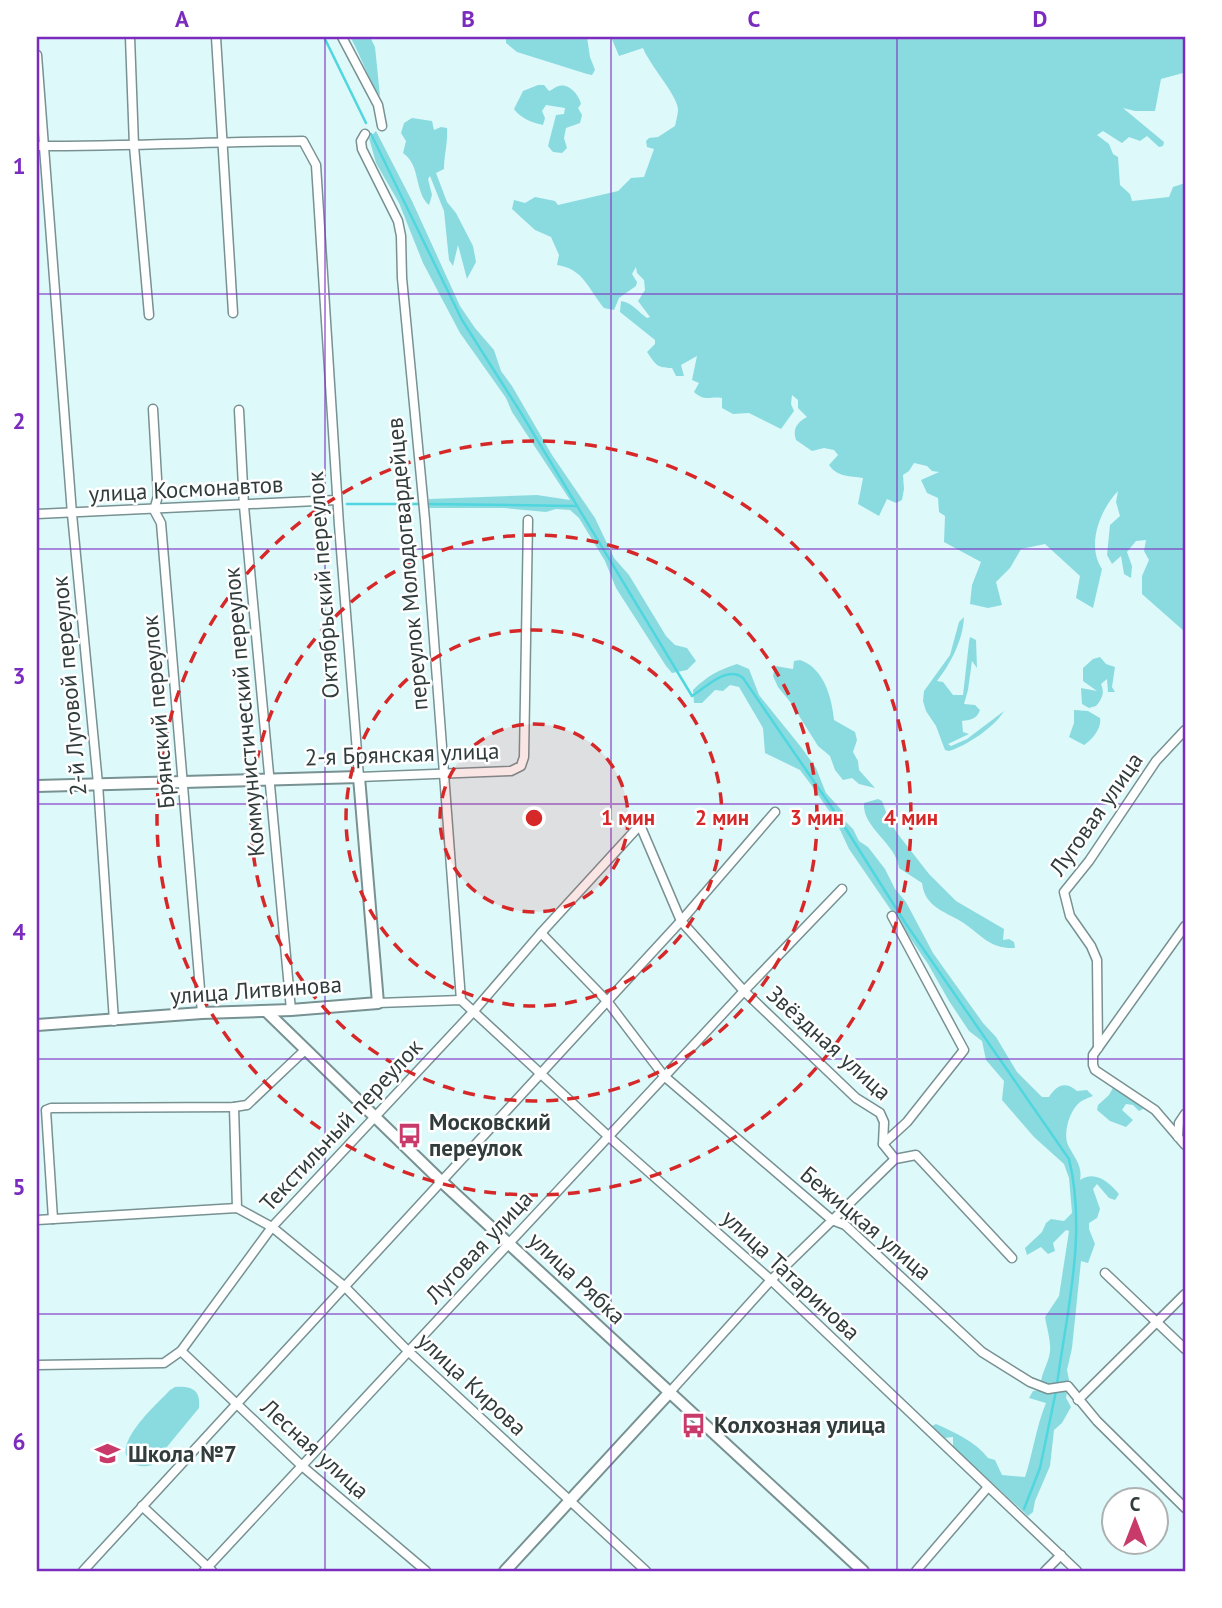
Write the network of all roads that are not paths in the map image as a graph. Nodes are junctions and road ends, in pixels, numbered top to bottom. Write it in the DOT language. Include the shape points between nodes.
graph roads {
  1 [pos="130,37"];
  2 [pos="216,37"];
  3 [pos="342,37"];
  4 [pos="37,55"];
  5 [pos="382,126"];
  6 [pos="365,134"];
  7 [pos="223,141"];
  8 [pos="41,146"];
  9 [pos="134,146"];
  10 [pos="233,313"];
  11 [pos="149,315"];
  12 [pos="153,409"];
  13 [pos="239,410"];
  14 [pos="337,500"];
  15 [pos="244,506"];
  16 [pos="154,510"];
  17 [pos="37,514"];
  18 [pos="72,514"];
  19 [pos="528,520"];
  20 [pos="1185,730"];
  21 [pos="444,773"];
  22 [pos="359,777"];
  23 [pos="270,780"];
  24 [pos="184,783"];
  25 [pos="98,784"];
  26 [pos="37,786"];
  27 [pos="775,812"];
  28 [pos="640,825"];
  29 [pos="842,890"];
  30 [pos="892,916"];
  31 [pos="681,920"];
  32 [pos="1185,926"];
  33 [pos="541,933"];
  34 [pos="744,991"];
  35 [pos="461,1000"];
  36 [pos="607,1001"];
  37 [pos="378,1003"];
  38 [pos="291,1010"];
  39 [pos="267,1012"];
  40 [pos="473,1012"];
  41 [pos="202,1013"];
  42 [pos="114,1021"];
  43 [pos="37,1025"];
  44 [pos="1097,1048"];
  45 [pos="305,1050"];
  46 [pos="540,1074"];
  47 [pos="664,1076"];
  48 [pos="234,1107"];
  49 [pos="1185,1114"];
  50 [pos="376,1118"];
  51 [pos="608,1136"];
  52 [pos="1178,1137"];
  53 [pos="883,1144"];
  54 [pos="1185,1145"];
  55 [pos="895,1158"];
  56 [pos="441,1181"];
  57 [pos="237,1208"];
  58 [pos="53,1219"];
  59 [pos="37,1220"];
  60 [pos="832,1220"];
  61 [pos="272,1227"];
  62 [pos="509,1243"];
  63 [pos="1012,1258"];
  64 [pos="1105,1273"];
  65 [pos="771,1280"];
  66 [pos="344,1286"];
  67 [pos="1185,1294"];
  68 [pos="1158,1322"];
  69 [pos="1185,1349"];
  70 [pos="181,1351"];
  71 [pos="408,1351"];
  72 [pos="37,1366"];
  73 [pos="669,1393"];
  74 [pos="1078,1400"];
  75 [pos="236,1404"];
  76 [pos="302,1466"];
  77 [pos="988,1487"];
  78 [pos="569,1501"];
  79 [pos="142,1506"];
  80 [pos="1185,1508"];
  81 [pos="1061,1555"];
  82 [pos="208,1570"];
  83 [pos="83,1571"];
  84 [pos="426,1571"];
  85 [pos="505,1571"];
  86 [pos="646,1571"];
  87 [pos="863,1571"];
  88 [pos="916,1571"];
  89 [pos="1045,1571"];
  90 [pos="1077,1571"];
  1 -- 9 [label="street"];
  2 -- 7 [label="street"];
  3 -- 5 [label="street" via="378,106"];
  4 -- 8 [label="street, 2-й Луговой переулок"];
  6 -- 21 [label="street, переулок Молодогвардейцев" via="362,149 401,236"];
  7 -- 9 [label="street"];
  7 -- 10 [label="street"];
  7 -- 14 [label="street, Октябрьский переулок" via="303,141 316,164"];
  8 -- 9 [label="street"];
  8 -- 18 [label="street, 2-й Луговой переулок"];
  9 -- 11 [label="street"];
  12 -- 16 [label="street, Брянский переулок" via="158,496"];
  13 -- 15 [label="street, Коммунистический переулок"];
  14 -- 15 [label="street, улица Космонавтов"];
  14 -- 22 [label="street, Октябрьский переулок"];
  15 -- 16 [label="street, улица Космонавтов"];
  15 -- 23 [label="street, Коммунистический переулок"];
  16 -- 18 [label="street, улица Космонавтов"];
  16 -- 24 [label="street, Брянский переулок" via="161,523"];
  17 -- 18 [label="street, улица Космонавтов"];
  18 -- 25 [label="street, 2-й Луговой переулок"];
  19 -- 21 [label="street, 2-я Брянская улица" via="524,757 521,766 511,771"];
  20 -- 44 [label="street, Луговая улица" via="1156,761 1089,861 1065,887 1070,916 1097,960"];
  21 -- 22 [label="street, 2-я Брянская улица"];
  21 -- 35 [label="street, переулок Молодогвардейцев"];
  22 -- 23 [label="main road, 2-я Брянская улица"];
  22 -- 37 [label="main road, Октябрьский переулок"];
  23 -- 24 [label="main road, 2-я Брянская улица"];
  23 -- 38 [label="street, Коммунистический переулок"];
  24 -- 25 [label="main road, 2-я Брянская улица"];
  24 -- 41 [label="street, Брянский переулок"];
  25 -- 26 [label="main road, 2-я Брянская улица"];
  25 -- 42 [label="street, 2-й Луговой переулок"];
  27 -- 31 [label="street"];
  28 -- 31 [label="street, Звёздная улица"];
  28 -- 33 [label="street, Текстильный переулок"];
  29 -- 34 [label="street, Луговая улица"];
  30 -- 53 [label="street" via="964,1050 907,1122"];
  31 -- 34 [label="street, Звёздная улица"];
  31 -- 36 [label="street"];
  32 -- 44 [label="street"];
  33 -- 36 [label="street, Бежицкая улица"];
  33 -- 40 [label="street, Текстильный переулок"];
  34 -- 47 [label="street, Луговая улица"];
  34 -- 53 [label="street, Звёздная улица" via="856,1098 880,1114"];
  35 -- 37 [label="street, улица Литвинова"];
  35 -- 40 [label="street"];
  36 -- 46 [label="street"];
  36 -- 47 [label="street, Бежицкая улица"];
  37 -- 38 [label="main road, улица Литвинова"];
  38 -- 39 [label="main road, улица Литвинова"];
  39 -- 41 [label="main road, улица Литвинова"];
  39 -- 45 [label="main road, улица Рябка"];
  40 -- 46 [label="street, улица Татаринова"];
  40 -- 50 [label="street, Текстильный переулок"];
  41 -- 42 [label="main road, улица Литвинова"];
  42 -- 43 [label="main road, улица Литвинова"];
  44 -- 52 [label="street, Луговая улица" via="1095,1070 1155,1110"];
  45 -- 48 [label="street" via="256,1098"];
  45 -- 50 [label="main road, улица Рябка"];
  46 -- 51 [label="street, улица Татаринова"];
  46 -- 56 [label="street"];
  47 -- 51 [label="street, Луговая улица"];
  47 -- 60 [label="street, Бежицкая улица"];
  48 -- 57 [label="street"];
  48 -- 58 [label="street" via="46,1110"];
  49 -- 52 [label="street"];
  50 -- 56 [label="main road, улица Рябка"];
  50 -- 61 [label="street, Текстильный переулок"];
  51 -- 62 [label="street, Луговая улица"];
  51 -- 65 [label="street, улица Татаринова"];
  52 -- 54 [label="street"];
  53 -- 55 [label="street, Звёздная улица"];
  55 -- 60 [label="street"];
  55 -- 63 [label="street" via="916,1155"];
  56 -- 62 [label="main road, улица Рябка"];
  56 -- 66 [label="street"];
  57 -- 58 [label="street"];
  57 -- 61 [label="street, улица Кирова"];
  58 -- 59 [label="street"];
  60 -- 65 [label="street"];
  60 -- 74 [label="street, Бежицкая улица" via="845,1225 982,1352 1030,1382 1048,1389 1068,1386"];
  61 -- 66 [label="street, улица Кирова"];
  61 -- 70 [label="street, Текстильный переулок"];
  62 -- 71 [label="street, Луговая улица"];
  62 -- 73 [label="main road, улица Рябка"];
  64 -- 68 [label="street"];
  65 -- 73 [label="street"];
  65 -- 77 [label="street, улица Татаринова"];
  66 -- 71 [label="street, улица Кирова"];
  66 -- 75 [label="street"];
  67 -- 68 [label="street"];
  68 -- 69 [label="street"];
  68 -- 74 [label="street"];
  70 -- 72 [label="street" via="164,1363"];
  70 -- 75 [label="street, Лесная улица"];
  71 -- 76 [label="street, Луговая улица"];
  71 -- 78 [label="street, улица Кирова"];
  73 -- 78 [label="main road"];
  73 -- 87 [label="main road, улица Рябка"];
  74 -- 80 [label="street, Бежицкая улица"];
  75 -- 76 [label="street, Лесная улица"];
  75 -- 79 [label="street"];
  76 -- 82 [label="street, Луговая улица"];
  76 -- 84 [label="street, Лесная улица"];
  77 -- 81 [label="street, улица Татаринова"];
  77 -- 88 [label="street"];
  78 -- 85 [label="main road"];
  78 -- 86 [label="street, улица Кирова"];
  79 -- 82 [label="street"];
  79 -- 83 [label="street"];
  81 -- 89 [label="street"];
  81 -- 90 [label="street, улица Татаринова"];
}
